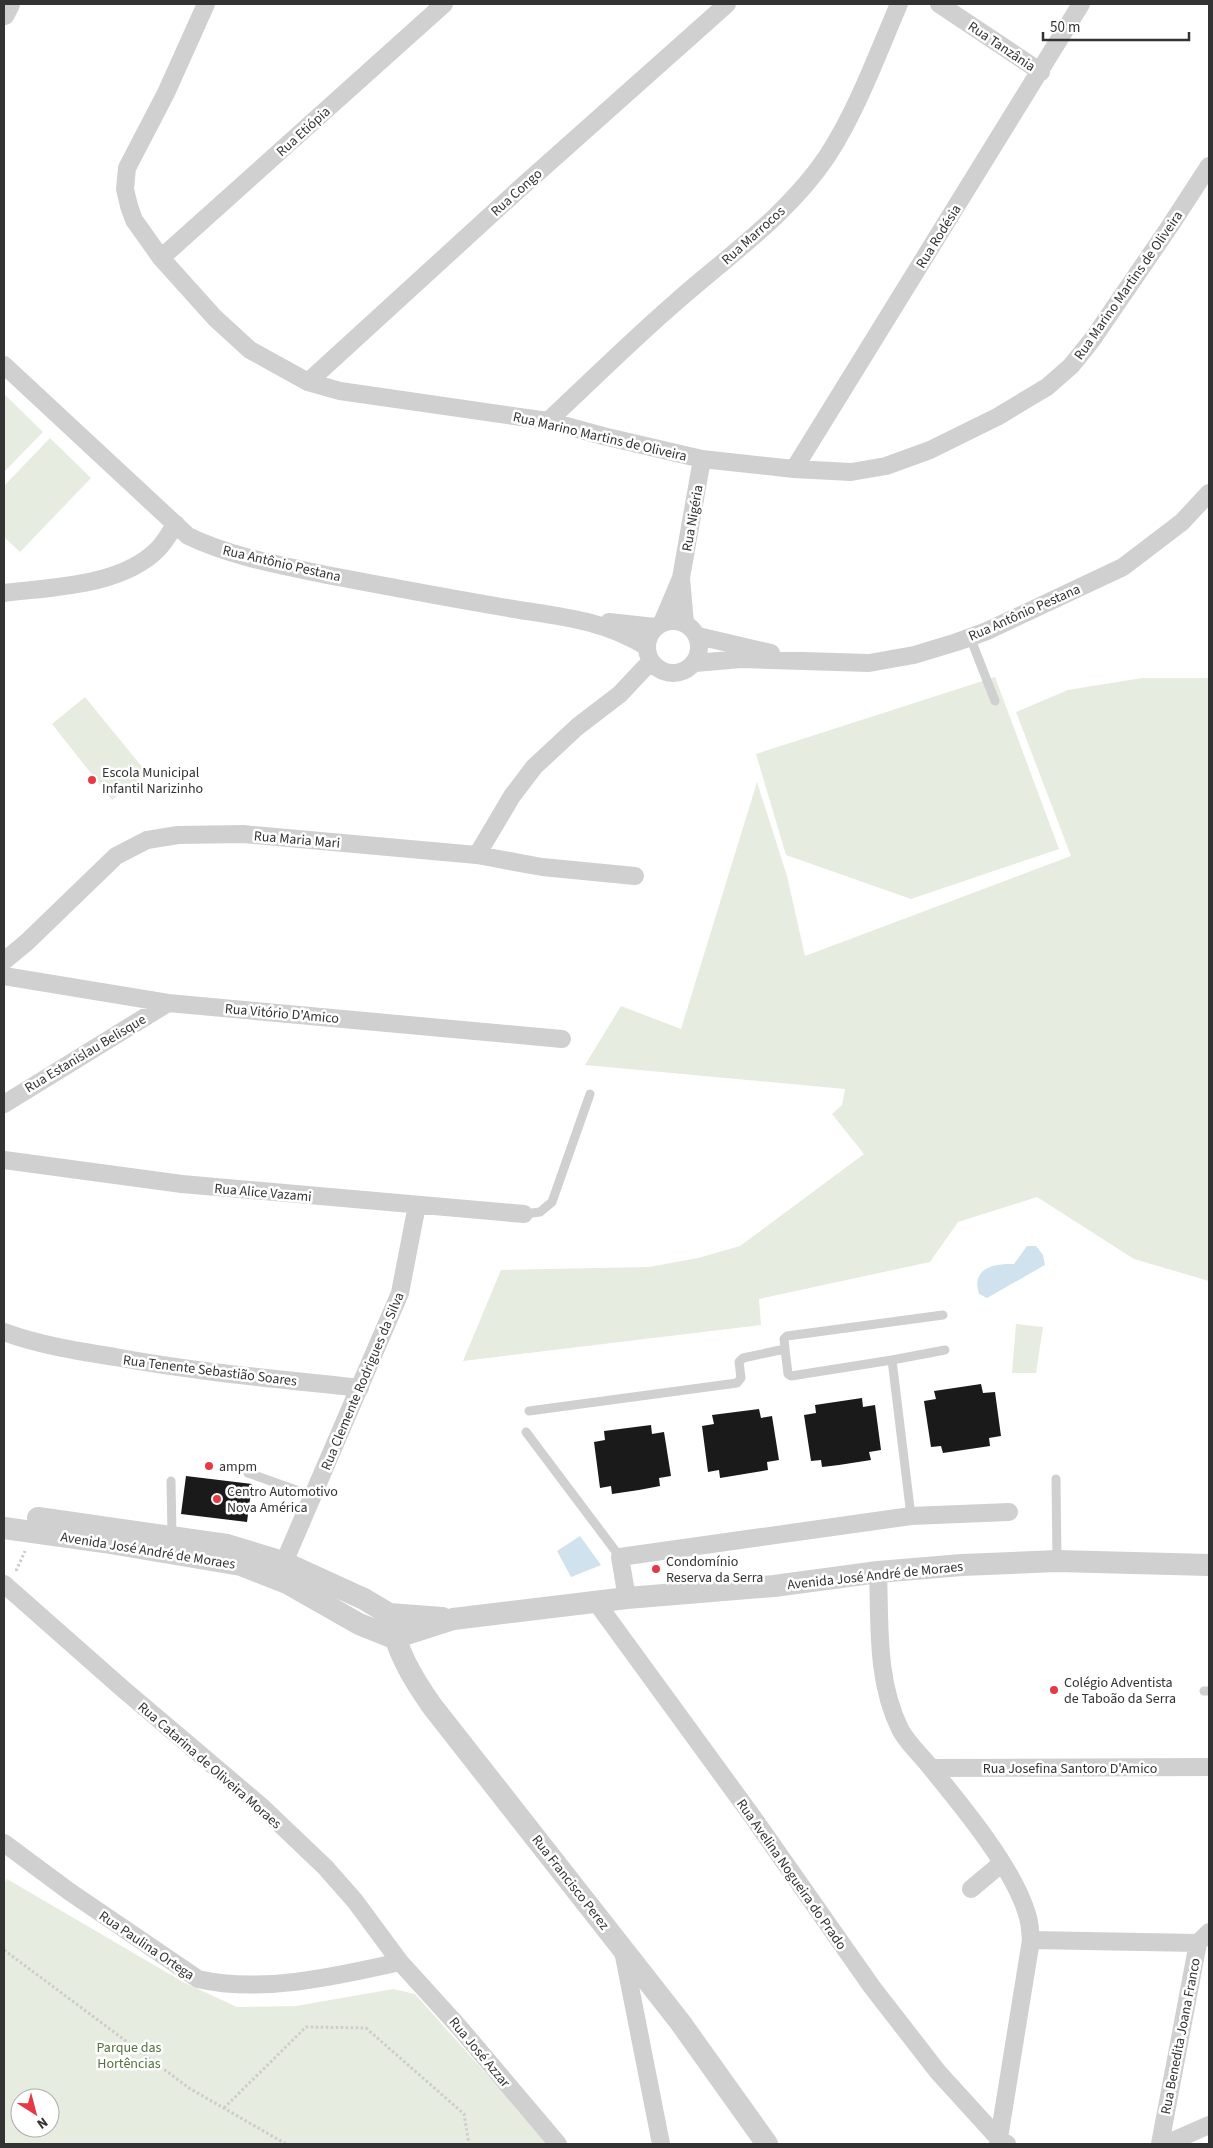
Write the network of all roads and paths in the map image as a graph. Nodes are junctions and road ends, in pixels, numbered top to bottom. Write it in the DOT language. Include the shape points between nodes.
graph roads {
  1 [pos="9,4"];
  2 [pos="206,4"];
  3 [pos="444,4"];
  4 [pos="727,4"];
  5 [pos="899,4"];
  6 [pos="939,4"];
  7 [pos="1082,4"];
  8 [pos="4,14"];
  9 [pos="1041,72"];
  10 [pos="1209,166"];
  11 [pos="161,258"];
  12 [pos="4,366"];
  13 [pos="308,382"];
  14 [pos="548,421"];
  15 [pos="702,459"];
  16 [pos="794,469"];
  17 [pos="1209,493"];
  18 [pos="176,524"];
  19 [pos="681,578"];
  20 [pos="4,593"];
  21 [pos="596,623"];
  22 [pos="685,623"];
  23 [pos="658,625"];
  24 [pos="698,636"];
  25 [pos="970,637"];
  26 [pos="654,660"];
  27 [pos="810,661"];
  28 [pos="694,663"];
  29 [pos="994,702"];
  30 [pos="476,855"];
  31 [pos="635,876"];
  32 [pos="4,961"];
  33 [pos="4,976"];
  34 [pos="168,1003"];
  35 [pos="562,1039"];
  36 [pos="590,1094"];
  37 [pos="4,1104"];
  38 [pos="4,1160"];
  39 [pos="418,1205"];
  40 [pos="524,1214"];
  41 [pos="943,1315"];
  42 [pos="4,1332"];
  43 [pos="785,1349"];
  44 [pos="945,1350"];
  45 [pos="892,1360"];
  46 [pos="360,1388"];
  47 [pos="529,1411"];
  48 [pos="526,1432"];
  49 [pos="248,1473"];
  50 [pos="1056,1479"];
  51 [pos="171,1481"];
  52 [pos="313,1496"];
  53 [pos="1010,1512"];
  54 [pos="4,1516"];
  55 [pos="911,1516"];
  56 [pos="4,1528"];
  57 [pos="34,1531"];
  58 [pos="172,1538"];
  59 [pos="620,1557"];
  60 [pos="1057,1561"];
  61 [pos="1209,1565"];
  62 [pos="280,1571"];
  63 [pos="878,1572"];
  64 [pos="6,1586"];
  65 [pos="626,1598"];
  66 [pos="596,1602"];
  67 [pos="389,1614"];
  68 [pos="453,1619"];
  69 [pos="394,1638"];
  70 [pos="1209,1767"];
  71 [pos="932,1768"];
  72 [pos="4,1843"];
  73 [pos="1002,1863"];
  74 [pos="971,1888"];
  75 [pos="1203,1937"];
  76 [pos="1031,1940"];
  77 [pos="622,1948"];
  78 [pos="4,1950"];
  79 [pos="400,1962"];
  80 [pos="224,2108"];
  81 [pos="1209,2125"];
  82 [pos="1001,2142"];
  83 [pos="286,2144"];
  84 [pos="469,2144"];
  85 [pos="558,2144"];
  86 [pos="661,2144"];
  87 [pos="767,2144"];
  88 [pos="1160,2144"];
  89 [pos="1166,2144"];
  1 -- 8 [label="street"];
  2 -- 11 [label="street, Rua Marino Martins de Oliveira" via="166,93 127,168 125,189 134,220"];
  3 -- 11 [label="street, Rua Etiópia"];
  4 -- 13 [label="street, Rua Congo"];
  5 -- 14 [label="street, Rua Marrocos" via="854,111 827,156 792,199"];
  6 -- 9 [label="street, Rua Tanzânia"];
  7 -- 9 [label="street, Rua Rodésia"];
  9 -- 16 [label="street, Rua Rodésia"];
  10 -- 16 [label="street, Rua Marino Martins de Oliveira" via="1092,340 1071,366 1047,387 997,418 930,450 886,466 851,472"];
  11 -- 13 [label="street, Rua Marino Martins de Oliveira" via="215,318 250,350"];
  12 -- 18 [label="street, Rua Antônio Pestana"];
  13 -- 14 [label="street, Rua Marino Martins de Oliveira" via="340,391"];
  14 -- 15 [label="street, Rua Marino Martins de Oliveira"];
  15 -- 16 [label="street, Rua Marino Martins de Oliveira"];
  15 -- 19 [label="street, Rua Nigéria"];
  17 -- 25 [label="street, Rua Antônio Pestana" via="1182,522 1123,567"];
  18 -- 20 [label="street" via="158,549 125,571 82,583"];
  18 -- 21 [label="street, Rua Antônio Pestana" via="188,536 211,547 268,563 401,590"];
  19 -- 22 [label="street, Rua Nigéria"];
  19 -- 23 [label="street, Rua Nigéria"];
  21 -- 23 [label="street, Rua Antônio Pestana"];
  21 -- 26 [label="street, Rua Antônio Pestana" via="628,635"];
  22 -- 23 [label="street" via="676,620"];
  22 -- 24 [label="street"];
  23 -- 26 [label="street" via="651,633"];
  24 -- 27 [label="street, Rua Antônio Pestana"];
  24 -- 28 [label="street" via="699,654"];
  25 -- 27 [label="street, Rua Antônio Pestana" via="914,655 868,663"];
  25 -- 29 [label="lane"];
  26 -- 28 [label="street" via="680,672"];
  26 -- 30 [label="street" via="620,694 577,727 534,767"];
  27 -- 28 [label="street, Rua Antônio Pestana" via="741,659"];
  30 -- 31 [label="street, Rua Maria Mari" via="542,867"];
  30 -- 32 [label="street, Rua Maria Mari" via="243,834 178,834 147,840 116,856"];
  33 -- 34 [label="street, Rua Vitório D'Amico"];
  34 -- 35 [label="street, Rua Vitório D'Amico"];
  34 -- 37 [label="street, Rua Estanislau Belisque"];
  36 -- 40 [label="lane" via="552,1202 540,1212"];
  38 -- 39 [label="street, Rua Alice Vazami" via="182,1184"];
  39 -- 40 [label="street, Rua Alice Vazami"];
  39 -- 46 [label="street, Rua Clemente Rodrigues da Silva" via="400,1293"];
  41 -- 43 [label="lane" via="787,1336 784,1339"];
  42 -- 46 [label="street, Rua Tenente Sebastião Soares" via="82,1352 179,1369"];
  43 -- 45 [label="lane" via="791,1376"];
  43 -- 47 [label="lane" via="743,1358 739,1362 741,1378 737,1383"];
  44 -- 45 [label="lane"];
  45 -- 55 [label="lane"];
  46 -- 52 [label="street, Rua Clemente Rodrigues da Silva"];
  48 -- 59 [label="lane"];
  49 -- 52 [label="lane"];
  50 -- 60 [label="lane"];
  51 -- 58 [label="lane"];
  52 -- 62 [label="street, Rua Clemente Rodrigues da Silva"];
  53 -- 55 [label="street"];
  54 -- 58 [label="street, Avenida José André de Moraes" via="54,1520"];
  55 -- 59 [label="street"];
  56 -- 57 [label="street, Avenida José André de Moraes"];
  57 -- 62 [label="street, Avenida José André de Moraes"];
  57 -- 64 [label="path"];
  58 -- 62 [label="street, Avenida José André de Moraes" via="227,1545"];
  59 -- 65 [label="street"];
  60 -- 61 [label="street, Avenida José André de Moraes"];
  60 -- 63 [label="street, Avenida José André de Moraes"];
  62 -- 67 [label="street, Avenida José André de Moraes" via="356,1595"];
  62 -- 69 [label="street, Avenida José André de Moraes" via="301,1590 359,1624"];
  63 -- 65 [label="street, Avenida José André de Moraes" via="774,1586"];
  63 -- 71 [label="street" via="883,1673 888,1702 901,1732"];
  64 -- 79 [label="street, Rua Catarina de Oliveira Moraes" via="260,1806 325,1868 355,1901"];
  65 -- 66 [label="street, Avenida José André de Moraes"];
  66 -- 68 [label="street, Avenida José André de Moraes"];
  66 -- 82 [label="street, Rua Avelina Nogueira do Prado" via="872,1987 938,2072"];
  67 -- 68 [label="street, Avenida José André de Moraes"];
  67 -- 69 [label="street, Rua Francisco Perez"];
  68 -- 69 [label="street, Avenida José André de Moraes"];
  69 -- 77 [label="street, Rua Francisco Perez" via="412,1678 432,1706"];
  70 -- 71 [label="street, Rua Josefina Santoro D'Amico"];
  71 -- 73 [label="street"];
  72 -- 79 [label="street, Rua Paulina Ortega" via="198,1979 219,1984 298,1981"];
  73 -- 74 [label="street"];
  73 -- 76 [label="street" via="1018,1890 1027,1914"];
  75 -- 76 [label="street"];
  75 -- 88 [label="street, Rua Benedita Joana Franco"];
  76 -- 82 [label="street"];
  77 -- 86 [label="street"];
  77 -- 87 [label="street, Rua Francisco Perez" via="680,2022"];
  78 -- 80 [label="path" via="190,2088"];
  79 -- 85 [label="street, Rua José Azzar"];
  80 -- 83 [label="path"];
  80 -- 84 [label="path" via="306,2027 366,2028 464,2114"];
  81 -- 89 [label="street"];
}
